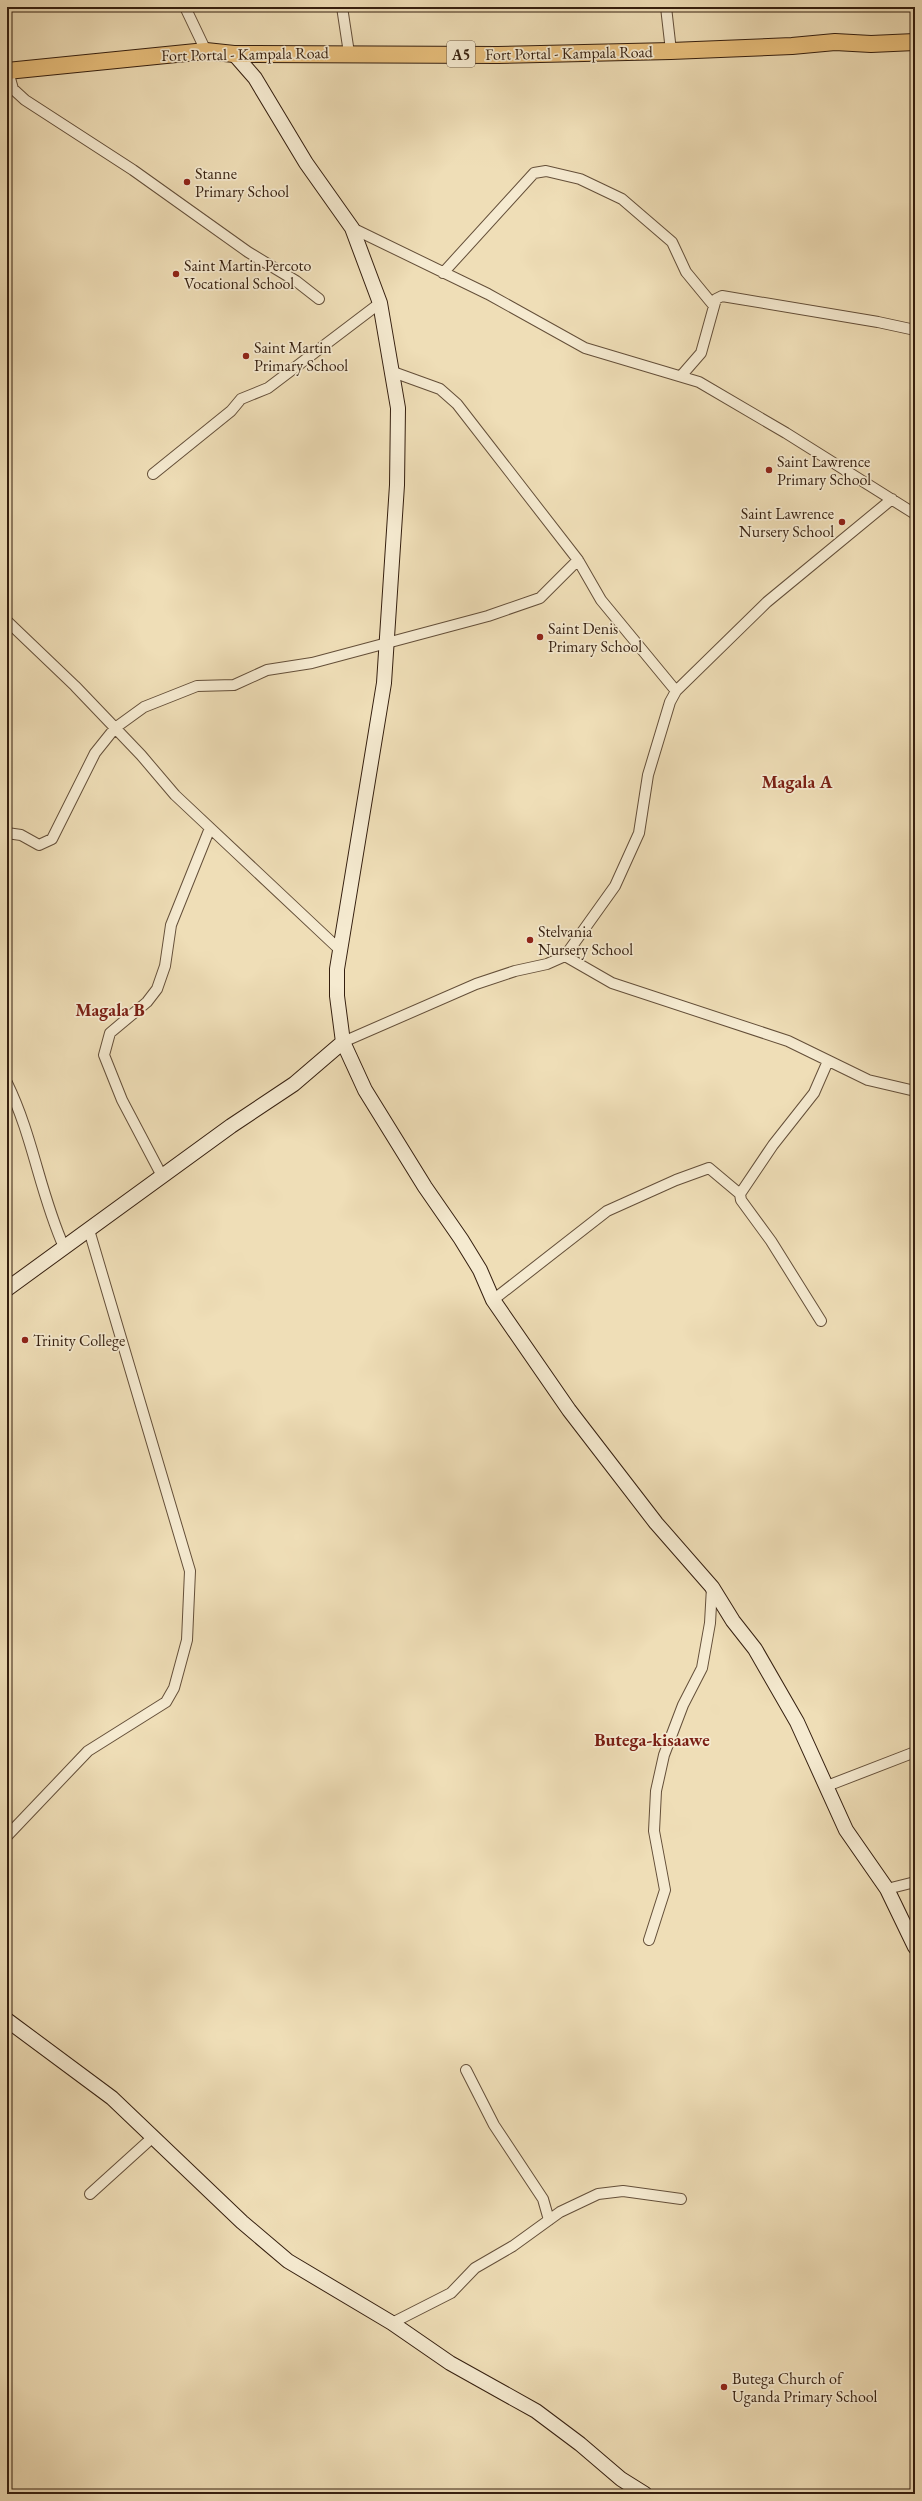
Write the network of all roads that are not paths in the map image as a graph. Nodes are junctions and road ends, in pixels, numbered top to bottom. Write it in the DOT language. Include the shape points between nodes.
graph roads {
  1 [pos="185,7"];
  2 [pos="342,7"];
  3 [pos="666,7"];
  4 [pos="915,42"];
  5 [pos="206,51"];
  6 [pos="671,51"];
  7 [pos="349,53"];
  8 [pos="234,54"];
  9 [pos="8,71"];
  10 [pos="352,228"];
  11 [pos="443,273"];
  12 [pos="319,299"];
  13 [pos="380,303"];
  14 [pos="714,306"];
  15 [pos="915,330"];
  16 [pos="393,372"];
  17 [pos="681,376"];
  18 [pos="153,474"];
  19 [pos="892,499"];
  20 [pos="915,514"];
  21 [pos="578,560"];
  22 [pos="7,621"];
  23 [pos="388,642"];
  24 [pos="676,691"];
  25 [pos="115,728"];
  26 [pos="210,828"];
  27 [pos="7,833"];
  28 [pos="340,950"];
  29 [pos="565,956"];
  30 [pos="343,1042"];
  31 [pos="828,1061"];
  32 [pos="7,1083"];
  33 [pos="915,1091"];
  34 [pos="162,1176"];
  35 [pos="740,1194"];
  36 [pos="89,1230"];
  37 [pos="64,1247"];
  38 [pos="7,1289"];
  39 [pos="493,1300"];
  40 [pos="821,1321"];
  41 [pos="712,1587"];
  42 [pos="915,1752"];
  43 [pos="827,1786"];
  44 [pos="7,1836"];
  45 [pos="915,1882"];
  46 [pos="887,1889"];
  47 [pos="649,1940"];
  48 [pos="915,1947"];
  49 [pos="7,2020"];
  50 [pos="466,2070"];
  51 [pos="153,2137"];
  52 [pos="90,2194"];
  53 [pos="681,2200"];
  54 [pos="549,2220"];
  55 [pos="392,2323"];
  56 [pos="635,2493"];
  1 -- 5 [label="street"];
  2 -- 7 [label="street"];
  3 -- 6 [label="street"];
  4 -- 6 [label="main road, Fort Portal - Kampala Road / A5" via="835,42"];
  5 -- 8 [label="main road, Fort Portal - Kampala Road / A5"];
  5 -- 9 [label="main road, Fort Portal - Kampala Road / A5"];
  6 -- 7 [label="main road, Fort Portal - Kampala Road / A5" via="498,55"];
  7 -- 8 [label="main road, Fort Portal - Kampala Road / A5"];
  8 -- 10 [label="street" via="255,78 306,164"];
  9 -- 12 [label="street" via="13,89 25,100 133,170"];
  10 -- 11 [label="street"];
  10 -- 13 [label="street"];
  11 -- 14 [label="street" via="534,173 546,171 580,179 622,199 672,242 686,272"];
  11 -- 17 [label="street" via="488,294 585,348"];
  13 -- 16 [label="street"];
  13 -- 18 [label="street" via="268,388 237,402 231,412"];
  14 -- 15 [label="street" via="716,299 728,296"];
  14 -- 17 [label="street" via="701,353"];
  16 -- 21 [label="street" via="440,389 458,404"];
  16 -- 23 [label="street" via="398,408 397,485 394,555 388,606"];
  17 -- 19 [label="street" via="727,398"];
  19 -- 20 [label="street"];
  19 -- 24 [label="street" via="767,602"];
  21 -- 23 [label="street" via="540,598 488,616"];
  21 -- 24 [label="street" via="601,600"];
  22 -- 25 [label="street" via="52,662"];
  23 -- 25 [label="street" via="312,663 267,670 234,685 201,685 189,688 144,707"];
  23 -- 28 [label="street" via="384,683"];
  24 -- 29 [label="street" via="670,702 648,775 639,833 626,865 615,886"];
  25 -- 26 [label="street" via="175,795"];
  25 -- 27 [label="street" via="95,753 52,839 39,845 21,835"];
  26 -- 28 [label="street"];
  26 -- 34 [label="street" via="171,925 165,966 157,989 147,1002 110,1033 104,1054 122,1100"];
  28 -- 30 [label="street" via="337,996"];
  29 -- 30 [label="street" via="547,964 476,984"];
  29 -- 31 [label="street" via="612,983 764,1032"];
  30 -- 34 [label="street" via="294,1084"];
  30 -- 39 [label="street" via="365,1090 480,1270"];
  31 -- 33 [label="street" via="868,1080"];
  31 -- 35 [label="street" via="814,1093 773,1145"];
  32 -- 37 [label="street" via="26,1127 50,1217"];
  34 -- 36 [label="street"];
  35 -- 39 [label="street" via="709,1168 676,1180 607,1211"];
  35 -- 40 [label="street"];
  36 -- 37 [label="street"];
  36 -- 44 [label="street" via="190,1570 187,1640 174,1688 166,1702 88,1751"];
  37 -- 38 [label="street"];
  39 -- 41 [label="street" via="574,1416 656,1522"];
  41 -- 43 [label="street" via="773,1679 797,1722"];
  41 -- 47 [label="street" via="710,1623 702,1668 664,1755 656,1791 654,1831 665,1890"];
  42 -- 43 [label="street"];
  43 -- 46 [label="street" via="846,1830"];
  45 -- 46 [label="street"];
  46 -- 48 [label="street"];
  49 -- 51 [label="street" via="94,2083"];
  50 -- 54 [label="street" via="494,2124 543,2199"];
  51 -- 52 [label="street"];
  51 -- 55 [label="street" via="242,2222 288,2261"];
  53 -- 54 [label="street" via="608,2191 581,2201"];
  54 -- 55 [label="street" via="513,2246 475,2268 451,2293"];
  55 -- 56 [label="street" via="450,2363 536,2411 575,2440"];
}
